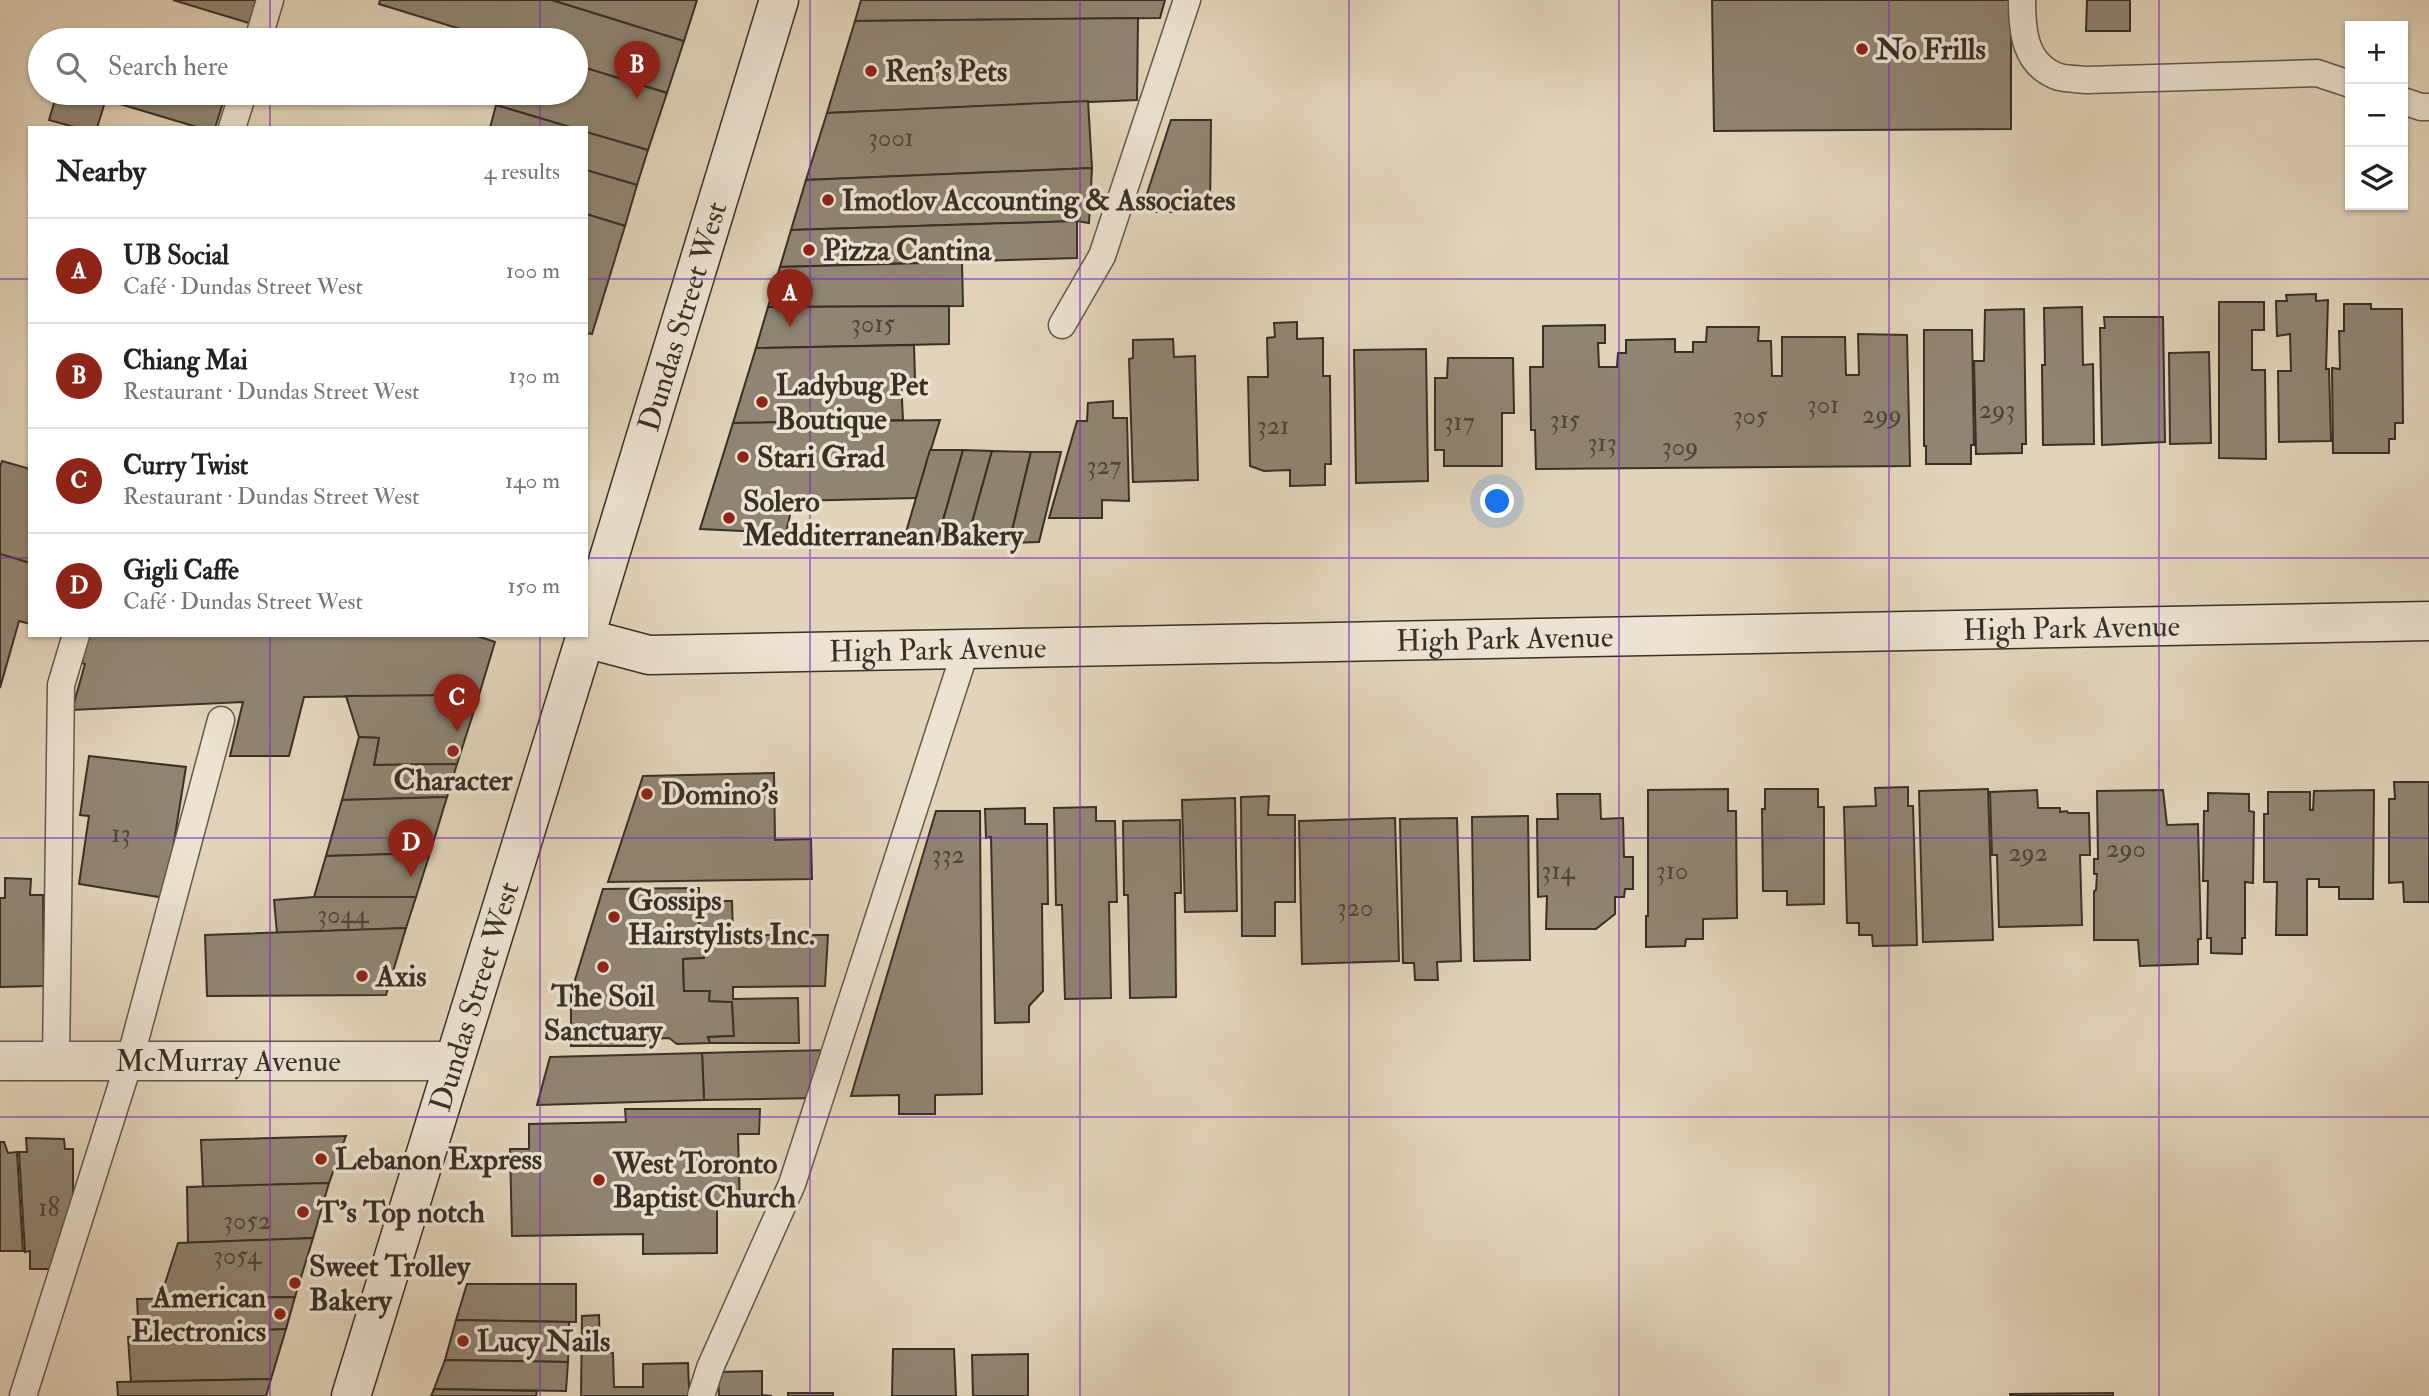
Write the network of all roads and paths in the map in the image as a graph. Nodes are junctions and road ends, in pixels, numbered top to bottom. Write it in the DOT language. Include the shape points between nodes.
graph roads {
  1 [pos="270,0"];
  2 [pos="779,0"];
  3 [pos="1187,0"];
  4 [pos="2022,0"];
  5 [pos="262,28"];
  6 [pos="2345,83"];
  7 [pos="2408,103"];
  8 [pos="239,105"];
  9 [pos="2429,107"];
  10 [pos="233,126"];
  11 [pos="1062,325"];
  12 [pos="2429,621"];
  13 [pos="588,626"];
  14 [pos="75,637"];
  15 [pos="585,637"];
  16 [pos="588,637"];
  17 [pos="966,649"];
  18 [pos="221,720"];
  19 [pos="130,1059"];
  20 [pos="0,1061"];
  21 [pos="57,1061"];
  22 [pos="454,1061"];
  23 [pos="0,1395"];
  24 [pos="24,1396"];
  25 [pos="351,1396"];
  26 [pos="701,1396"];
  1 -- 5 [label="lane"];
  2 -- 13 [label="street, Dundas Street West"];
  3 -- 11 [label="lane" via="1102,256"];
  4 -- 6 [label="lane" via="2027,48 2059,77 2316,74"];
  7 -- 9 [label="lane"];
  8 -- 10 [label="lane"];
  12 -- 17 [label="street, High Park Avenue"];
  14 -- 21 [label="lane" via="61,685"];
  15 -- 22 [label="street, Dundas Street West"];
  16 -- 17 [label="street, High Park Avenue" via="649,655"];
  17 -- 26 [label="lane" via="792,1184"];
  18 -- 19 [label="lane"];
  19 -- 21 [label="street, McMurray Avenue"];
  19 -- 22 [label="street, McMurray Avenue"];
  19 -- 24 [label="lane"];
  20 -- 21 [label="street, McMurray Avenue"];
  22 -- 25 [label="street, Dundas Street West"];
  23 -- 24 [label="lane"];
}
